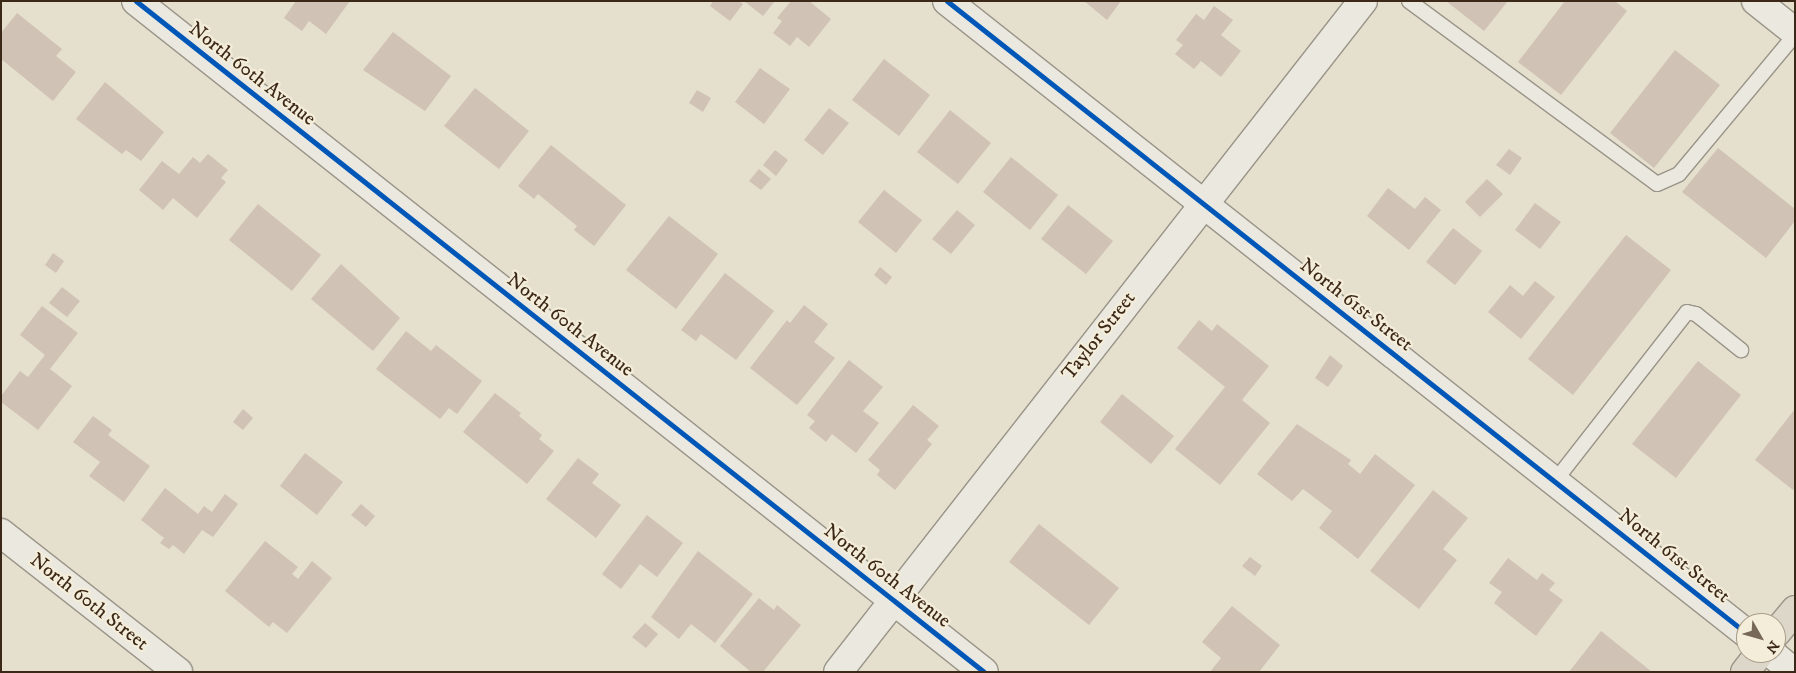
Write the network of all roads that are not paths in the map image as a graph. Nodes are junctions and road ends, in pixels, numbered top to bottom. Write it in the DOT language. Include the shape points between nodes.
graph roads {
  1 [pos="136,1"];
  2 [pos="947,1"];
  3 [pos="1363,1"];
  4 [pos="1409,1"];
  5 [pos="1756,1"];
  6 [pos="1795,33"];
  7 [pos="1203,204"];
  8 [pos="1740,350"];
  9 [pos="1555,481"];
  10 [pos="1,533"];
  11 [pos="892,598"];
  12 [pos="1795,610"];
  13 [pos="1786,621"];
  14 [pos="1736,625"];
  15 [pos="1783,663"];
  16 [pos="178,672"];
  17 [pos="838,672"];
  18 [pos="984,672"];
  19 [pos="1794,672"];
  1 -- 11 [label="street, North 60th Avenue"];
  2 -- 7 [label="street, North 61st Street"];
  3 -- 7 [label="street, Taylor Street"];
  4 -- 6 [label="lane" via="1657,184 1679,174"];
  5 -- 6 [label="street"];
  7 -- 9 [label="street, North 61st Street"];
  7 -- 11 [label="street, Taylor Street"];
  8 -- 9 [label="lane" via="1696,314 1687,312"];
  9 -- 14 [label="street, North 61st Street"];
  10 -- 16 [label="street, North 60th Street"];
  11 -- 17 [label="street, Taylor Street"];
  11 -- 18 [label="street, North 60th Avenue"];
  12 -- 13 [label="main road"];
  15 -- 19 [label="street"];
}
